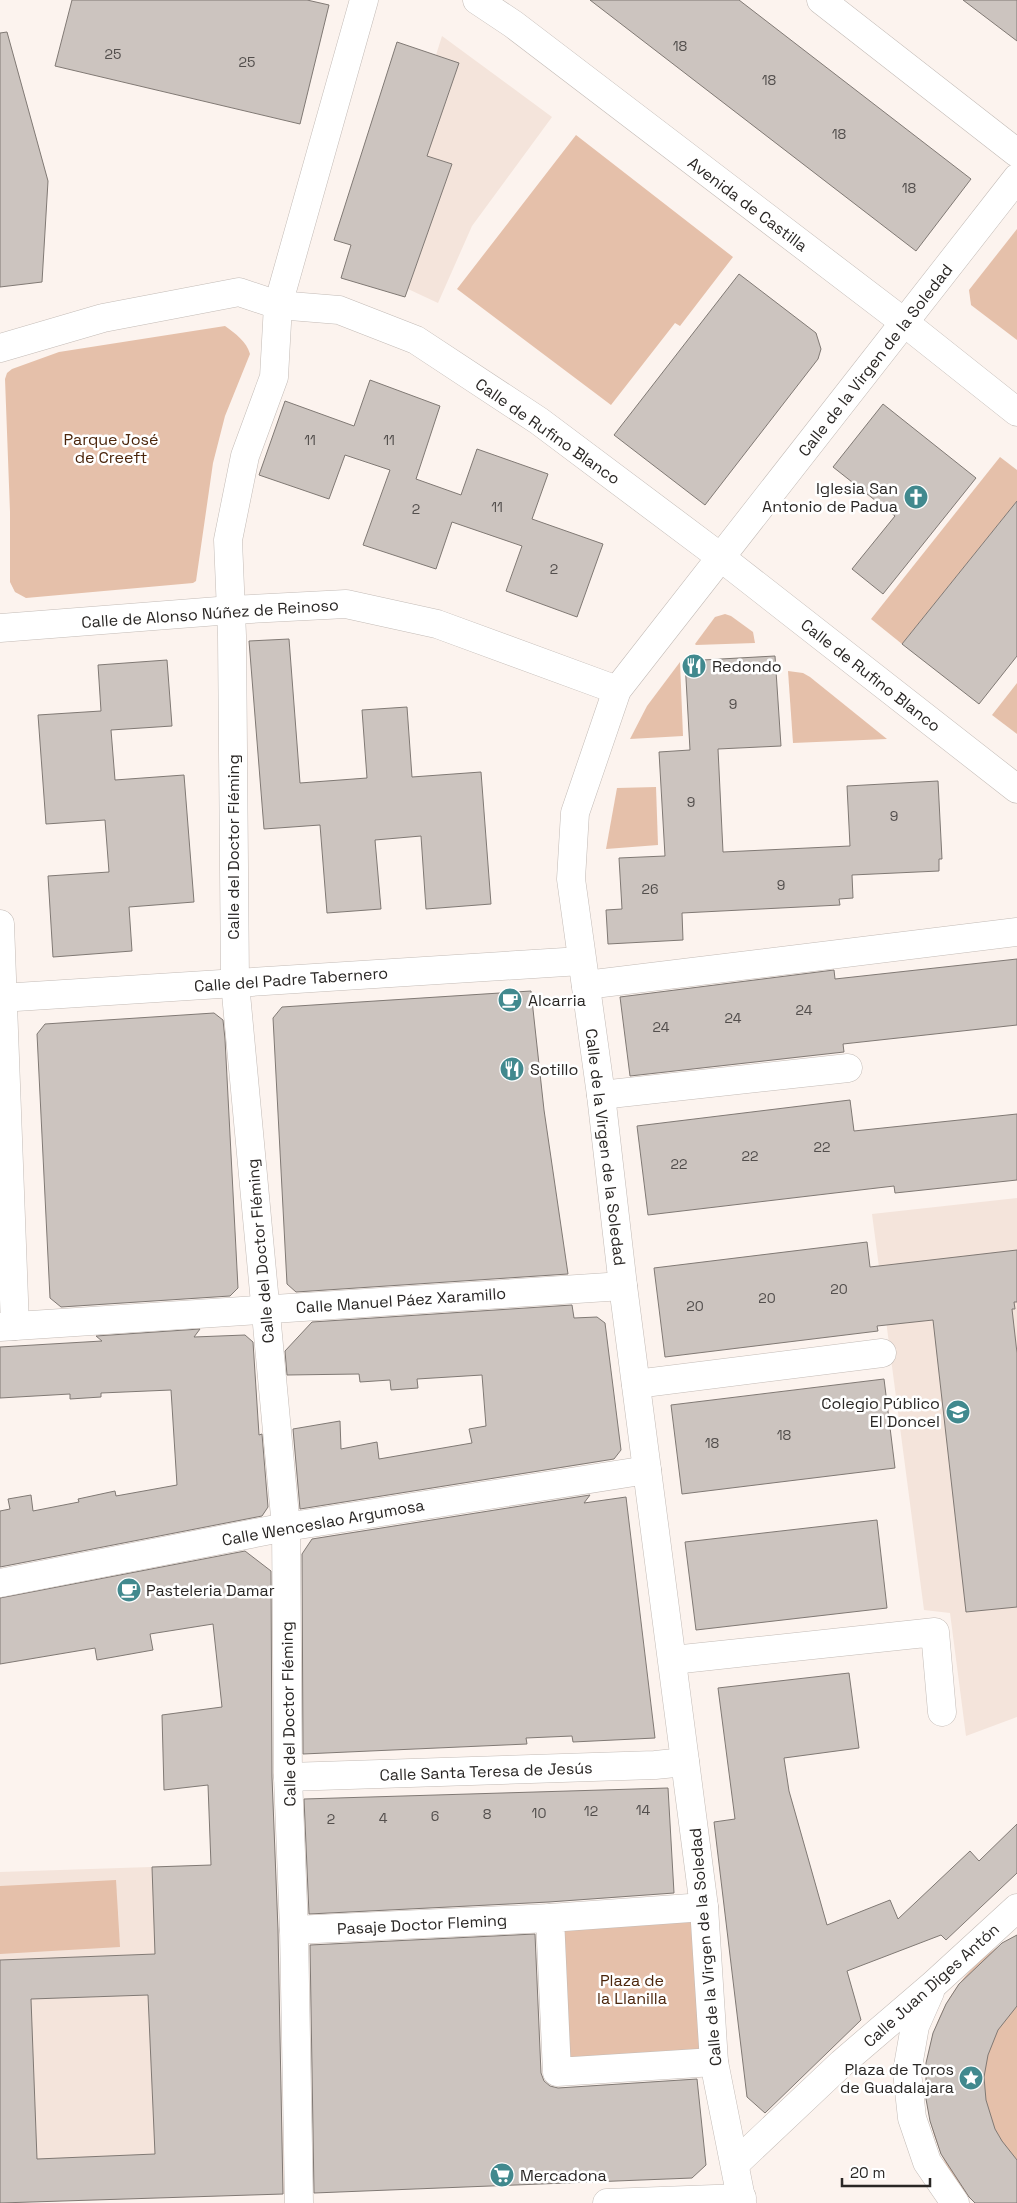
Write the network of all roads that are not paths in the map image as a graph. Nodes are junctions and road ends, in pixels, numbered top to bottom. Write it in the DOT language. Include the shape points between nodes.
graph roads {
  1 [pos="364,0"];
  2 [pos="477,0"];
  3 [pos="821,0"];
  4 [pos="1017,153"];
  5 [pos="1017,178"];
  6 [pos="278,305"];
  7 [pos="905,323"];
  8 [pos="0,348"];
  9 [pos="1017,412"];
  10 [pos="720,556"];
  11 [pos="231,610"];
  12 [pos="0,628"];
  13 [pos="617,690"];
  14 [pos="1014,781"];
  15 [pos="0,924"];
  16 [pos="1017,932"];
  17 [pos="583,973"];
  18 [pos="234,983"];
  19 [pos="1,998"];
  20 [pos="848,1068"];
  21 [pos="601,1095"];
  22 [pos="623,1286"];
  23 [pos="265,1309"];
  24 [pos="8,1327"];
  25 [pos="882,1353"];
  26 [pos="636,1384"];
  27 [pos="647,1470"];
  28 [pos="286,1527"];
  29 [pos="0,1584"];
  30 [pos="672,1660"];
  31 [pos="942,1712"];
  32 [pos="685,1762"];
  33 [pos="288,1777"];
  34 [pos="704,1908"];
  35 [pos="1017,1908"];
  36 [pos="550,1918"];
  37 [pos="294,1930"];
  38 [pos="934,1984"];
  39 [pos="714,2062"];
  40 [pos="735,2164"];
  41 [pos="742,2200"];
  42 [pos="299,2203"];
  43 [pos="607,2203"];
  44 [pos="955,2203"];
  1 -- 6 [label="street, Calle del Doctor Fléming"];
  2 -- 7 [label="street, Avenida de Castilla" via="513,24"];
  3 -- 4 [label="street"];
  5 -- 7 [label="street, Calle de la Virgen de la Soledad"];
  6 -- 8 [label="street, Calle de Rufino Blanco" via="239,292 103,318"];
  6 -- 10 [label="street, Calle de Rufino Blanco" via="340,310 416,340 539,421"];
  6 -- 11 [label="street, Calle del Doctor Fléming" via="274,376 245,456 228,540"];
  7 -- 9 [label="street, Avenida de Castilla"];
  7 -- 10 [label="street, Calle de la Virgen de la Soledad"];
  10 -- 13 [label="street, Calle de la Virgen de la Soledad"];
  10 -- 14 [label="street, Calle de Rufino Blanco"];
  11 -- 12 [label="street, Calle de Alonso Núñez de Reinoso"];
  11 -- 13 [label="street, Calle de Alonso Núñez de Reinoso" via="346,604 437,624"];
  11 -- 18 [label="street, Calle del Doctor Fléming"];
  13 -- 17 [label="street, Calle de la Virgen de la Soledad" via="575,813 571,880"];
  15 -- 19 [label="street"];
  16 -- 17 [label="street, Calle del Padre Tabernero"];
  17 -- 18 [label="street, Calle del Padre Tabernero"];
  17 -- 21 [label="street, Calle de la Virgen de la Soledad"];
  18 -- 19 [label="street, Calle del Padre Tabernero"];
  18 -- 23 [label="street, Calle del Doctor Fléming"];
  19 -- 24 [label="street"];
  20 -- 21 [label="street"];
  21 -- 22 [label="street, Calle de la Virgen de la Soledad"];
  22 -- 23 [label="street, Calle Manuel Páez Xaramillo"];
  22 -- 26 [label="street, Calle de la Virgen de la Soledad"];
  23 -- 24 [label="street, Calle Manuel Páez Xaramillo"];
  23 -- 28 [label="street, Calle del Doctor Fléming"];
  25 -- 26 [label="street"];
  26 -- 27 [label="street, Calle de la Virgen de la Soledad"];
  27 -- 28 [label="street, Calle Wenceslao Argumosa"];
  27 -- 30 [label="street, Calle de la Virgen de la Soledad"];
  28 -- 29 [label="street, Calle Wenceslao Argumosa"];
  28 -- 33 [label="street, Calle del Doctor Fléming"];
  30 -- 31 [label="street" via="935,1632"];
  30 -- 32 [label="street, Calle de la Virgen de la Soledad"];
  32 -- 33 [label="street, Calle Santa Teresa de Jesús"];
  32 -- 34 [label="street, Calle de la Virgen de la Soledad"];
  33 -- 37 [label="street, Calle del Doctor Fléming"];
  34 -- 36 [label="street"];
  34 -- 39 [label="street, Calle de la Virgen de la Soledad"];
  35 -- 38 [label="street, Calle Juan Diges Antón"];
  36 -- 37 [label="street, Pasaje Doctor Fleming"];
  36 -- 39 [label="street" via="557,2072"];
  37 -- 42 [label="street, Calle del Doctor Fléming"];
  38 -- 40 [label="street, Calle Juan Diges Antón" via="842,2063"];
  38 -- 44 [label="street" via="915,2026 907,2072 912,2118 927,2162"];
  39 -- 40 [label="street, Calle de la Virgen de la Soledad"];
  40 -- 41 [label="street, Calle de la Virgen de la Soledad"];
  41 -- 43 [label="street"];
}
